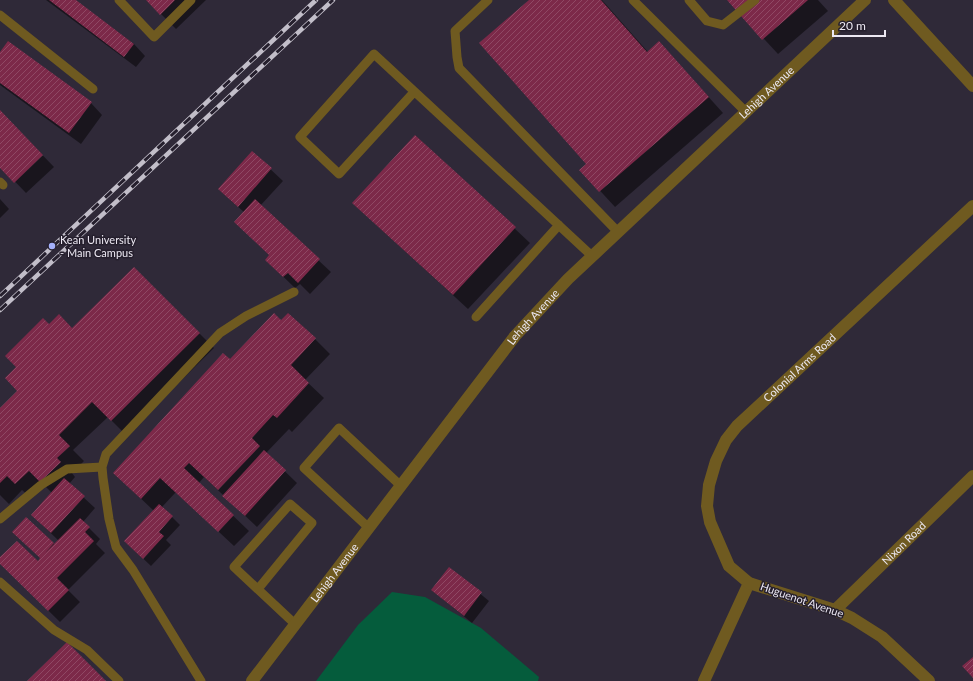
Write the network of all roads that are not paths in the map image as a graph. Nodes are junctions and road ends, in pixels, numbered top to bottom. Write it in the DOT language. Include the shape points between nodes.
graph roads {
  1 [pos="120,0"];
  2 [pos="191,0"];
  3 [pos="488,0"];
  4 [pos="633,0"];
  5 [pos="689,0"];
  6 [pos="756,0"];
  7 [pos="865,0"];
  8 [pos="894,0"];
  9 [pos="1,16"];
  10 [pos="973,86"];
  11 [pos="93,90"];
  12 [pos="414,92"];
  13 [pos="745,111"];
  14 [pos="973,206"];
  15 [pos="559,226"];
  16 [pos="618,232"];
  17 [pos="592,256"];
  18 [pos="294,292"];
  19 [pos="476,317"];
  20 [pos="102,467"];
  21 [pos="973,476"];
  22 [pos="401,486"];
  23 [pos="0,519"];
  24 [pos="369,528"];
  25 [pos="729,566"];
  26 [pos="0,582"];
  27 [pos="749,583"];
  28 [pos="258,589"];
  29 [pos="835,610"];
  30 [pos="295,624"];
  31 [pos="119,681"];
  32 [pos="201,681"];
  33 [pos="252,681"];
  34 [pos="704,681"];
  35 [pos="929,681"];
  1 -- 2 [label="lane" via="154,37"];
  3 -- 16 [label="lane" via="455,31 459,68"];
  4 -- 13 [label="lane"];
  5 -- 6 [label="lane" via="707,21 723,24"];
  7 -- 13 [label="street, Lehigh Avenue"];
  8 -- 10 [label="street"];
  9 -- 11 [label="lane"];
  12 -- 12 [label="lane" via="374,54 300,137 339,174"];
  12 -- 15 [label="lane"];
  13 -- 16 [label="street, Lehigh Avenue"];
  14 -- 25 [label="street, Colonial Arms Road" via="737,426 726,440 709,485 707,506 712,529"];
  15 -- 17 [label="lane"];
  15 -- 19 [label="lane"];
  16 -- 17 [label="street, Lehigh Avenue"];
  17 -- 22 [label="street, Lehigh Avenue" via="516,336"];
  18 -- 20 [label="lane" via="246,316 220,333 106,454"];
  20 -- 23 [label="lane" via="67,469 41,485"];
  20 -- 32 [label="lane" via="109,519 116,547 133,570"];
  21 -- 29 [label="street, Nixon Road"];
  22 -- 24 [label="street, Lehigh Avenue"];
  22 -- 24 [label="lane" via="340,428 304,468"];
  24 -- 30 [label="street, Lehigh Avenue"];
  25 -- 27 [label="street, Huguenot Avenue"];
  26 -- 31 [label="lane" via="54,630 87,650"];
  27 -- 29 [label="street, Huguenot Avenue"];
  27 -- 34 [label="street"];
  28 -- 28 [label="lane" via="234,567 290,504 312,523"];
  28 -- 30 [label="lane"];
  29 -- 35 [label="street, Huguenot Avenue" via="882,637"];
  30 -- 33 [label="street, Lehigh Avenue"];
}
